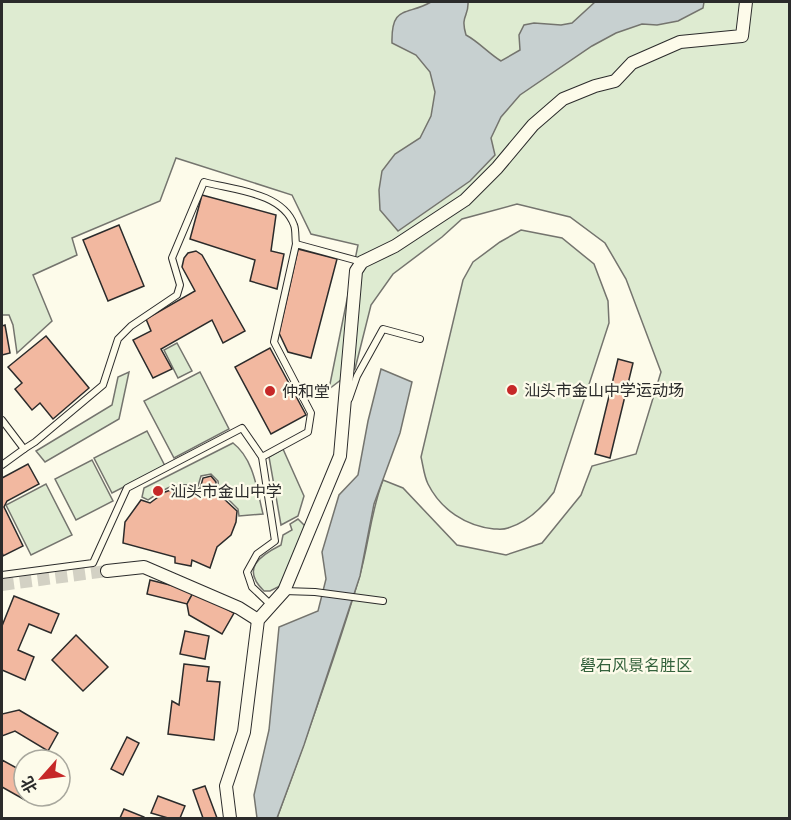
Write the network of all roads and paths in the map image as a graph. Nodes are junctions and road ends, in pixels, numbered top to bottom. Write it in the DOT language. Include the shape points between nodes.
graph roads {
  1 [pos="746,2"];
  2 [pos="296,244"];
  3 [pos="363,262"];
  4 [pos="420,339"];
  5 [pos="346,408"];
  6 [pos="2,420"];
  7 [pos="24,448"];
  8 [pos="262,457"];
  9 [pos="2,465"];
  10 [pos="106,571"];
  11 [pos="2,575"];
  12 [pos="284,591"];
  13 [pos="383,601"];
  14 [pos="271,605"];
  15 [pos="258,620"];
  16 [pos="230,819"];
  1 -- 3 [label="street" via="742,36 680,42 632,63 615,81 563,99 532,125 465,200"];
  2 -- 3 [label="lane"];
  2 -- 7 [label="lane" via="294,225 279,203 204,182 172,258 180,285 177,295 118,339 103,385"];
  2 -- 8 [label="lane" via="274,342 311,413 308,432"];
  3 -- 5 [label="street" via="356,271"];
  4 -- 5 [label="lane" via="383,329 357,376"];
  5 -- 12 [label="street" via="340,456"];
  6 -- 7 [label="lane"];
  7 -- 9 [label="lane"];
  8 -- 11 [label="lane" via="242,428 127,488 93,563"];
  8 -- 14 [label="lane" via="275,541 257,554 247,572 252,586"];
  10 -- 15 [label="street" via="144,567"];
  12 -- 13 [label="lane"];
  12 -- 14 [label="street"];
  14 -- 15 [label="street"];
  15 -- 16 [label="street" via="244,732 226,786"];
}
